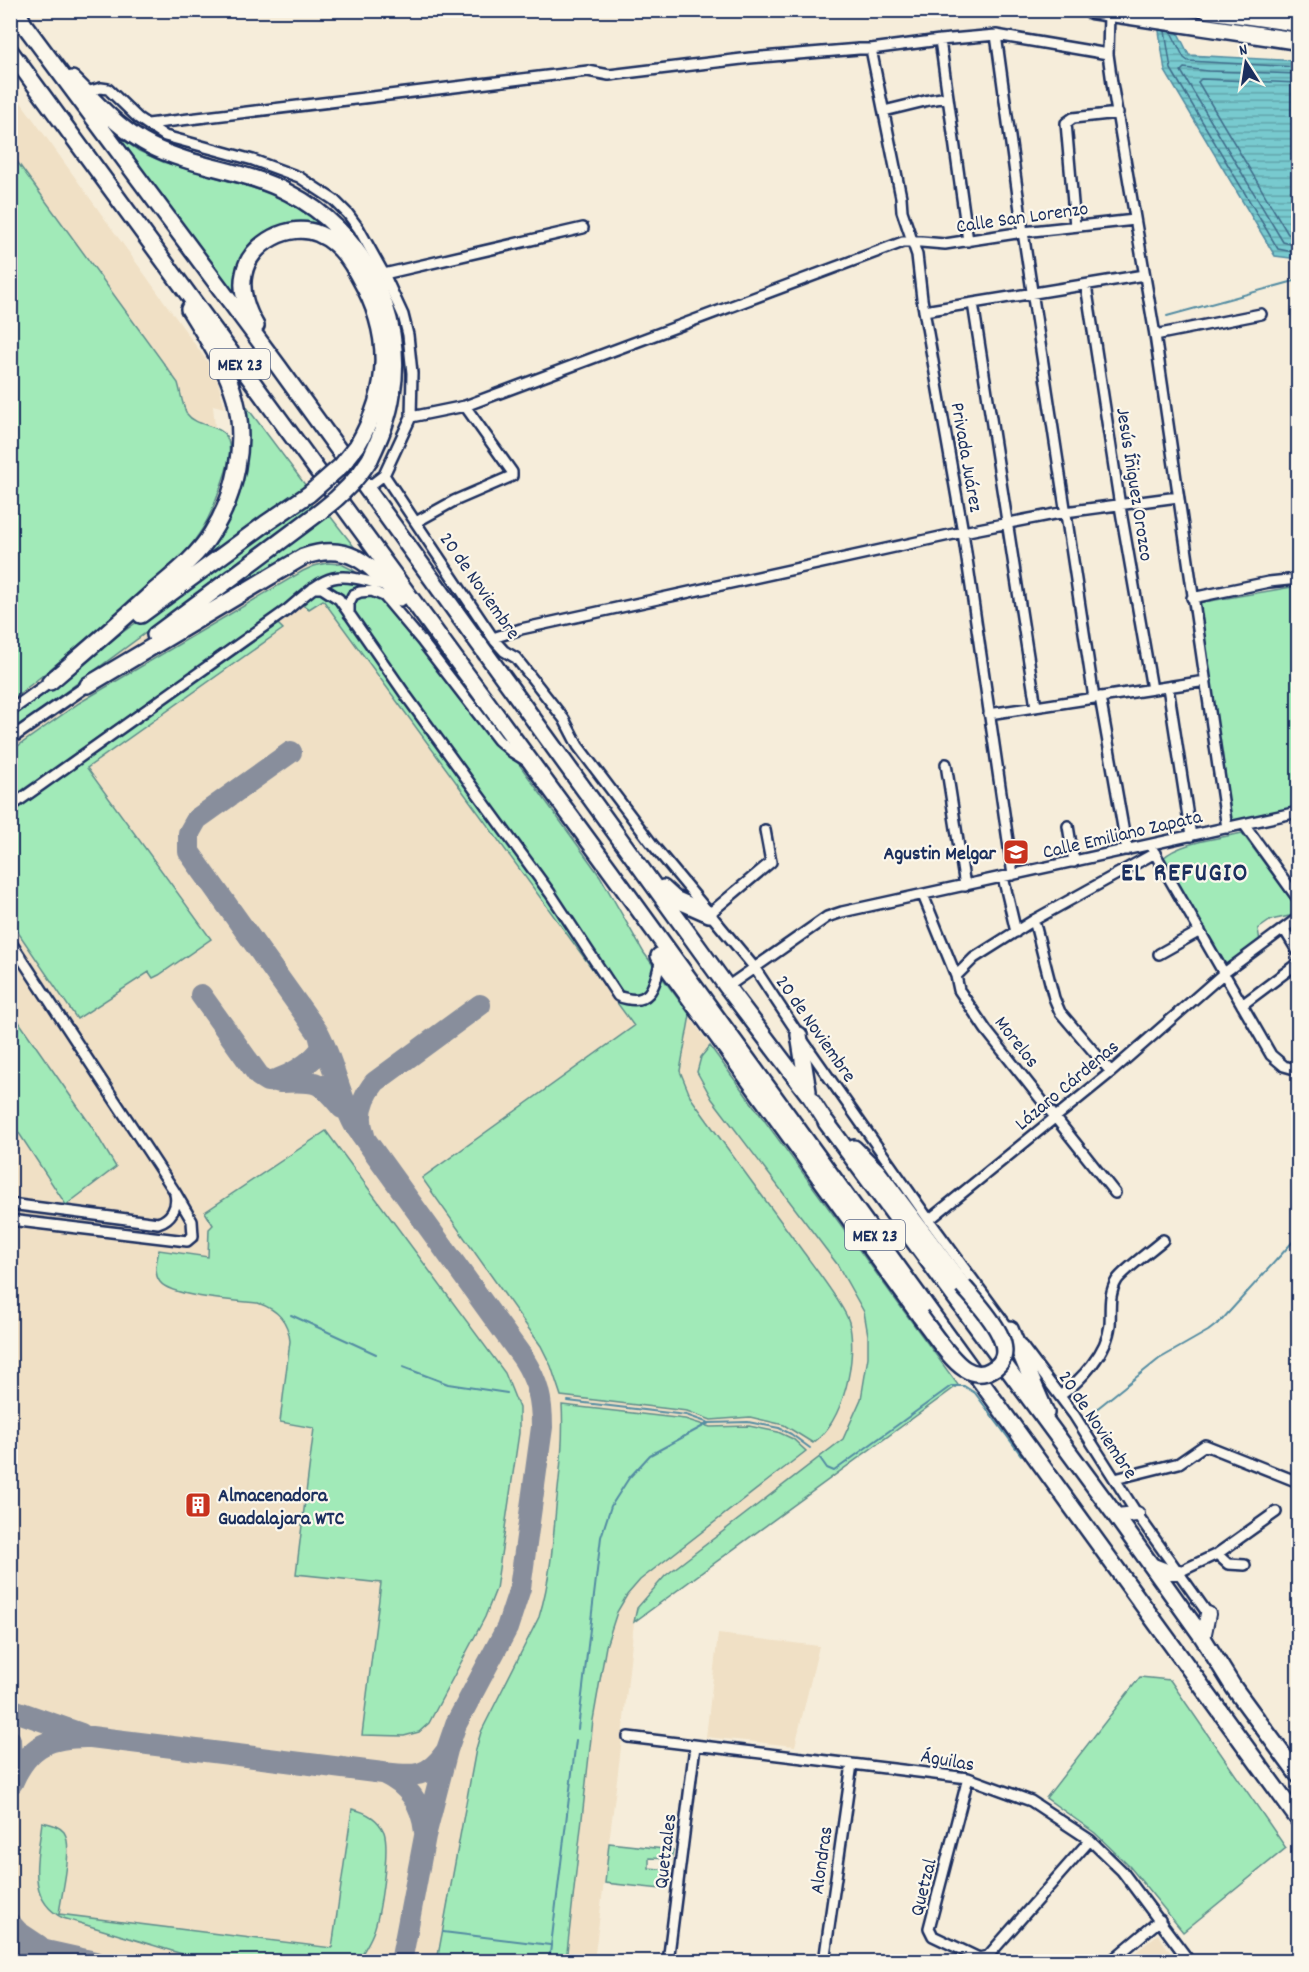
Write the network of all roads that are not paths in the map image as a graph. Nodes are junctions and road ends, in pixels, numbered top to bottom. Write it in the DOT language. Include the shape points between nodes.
graph roads {
  1 [pos="1091,10"];
  2 [pos="1207,10"];
  3 [pos="1109,13"];
  4 [pos="18,15"];
  5 [pos="1299,23"];
  6 [pos="996,35"];
  7 [pos="940,40"];
  8 [pos="1299,41"];
  9 [pos="40,47"];
  10 [pos="871,49"];
  11 [pos="10,51"];
  12 [pos="1108,54"];
  13 [pos="86,92"];
  14 [pos="948,98"];
  15 [pos="884,111"];
  16 [pos="1118,113"];
  17 [pos="148,124"];
  18 [pos="127,210"];
  19 [pos="1135,220"];
  20 [pos="1075,226"];
  21 [pos="582,228"];
  22 [pos="1023,232"];
  23 [pos="914,241"];
  24 [pos="968,241"];
  25 [pos="384,274"];
  26 [pos="1144,275"];
  27 [pos="1086,285"];
  28 [pos="1033,294"];
  29 [pos="973,303"];
  30 [pos="924,311"];
  31 [pos="1262,314"];
  32 [pos="1155,335"];
  33 [pos="278,366"];
  34 [pos="465,406"];
  35 [pos="411,417"];
  36 [pos="384,475"];
  37 [pos="367,488"];
  38 [pos="1179,497"];
  39 [pos="1120,506"];
  40 [pos="1065,512"];
  41 [pos="416,522"];
  42 [pos="1008,523"];
  43 [pos="963,532"];
  44 [pos="1299,579"];
  45 [pos="390,587"];
  46 [pos="312,588"];
  47 [pos="1192,598"];
  48 [pos="349,614"];
  49 [pos="493,638"];
  50 [pos="450,652"];
  51 [pos="1206,681"];
  52 [pos="50,682"];
  53 [pos="88,685"];
  54 [pos="1168,687"];
  55 [pos="1152,689"];
  56 [pos="1097,697"];
  57 [pos="1036,706"];
  58 [pos="10,711"];
  59 [pos="989,714"];
  60 [pos="10,739"];
  61 [pos="531,763"];
  62 [pos="946,764"];
  63 [pos="11,807"];
  64 [pos="1299,812"];
  65 [pos="1244,824"];
  66 [pos="1068,826"];
  67 [pos="1227,828"];
  68 [pos="765,830"];
  69 [pos="1191,836"];
  70 [pos="1152,849"];
  71 [pos="1127,850"];
  72 [pos="1074,862"];
  73 [pos="642,869"];
  74 [pos="610,870"];
  75 [pos="1008,876"];
  76 [pos="965,886"];
  77 [pos="923,895"];
  78 [pos="1299,899"];
  79 [pos="709,914"];
  80 [pos="1299,918"];
  81 [pos="1034,920"];
  82 [pos="1284,929"];
  83 [pos="1016,932"];
  84 [pos="1200,932"];
  85 [pos="11,943"];
  86 [pos="1299,952"];
  87 [pos="1159,954"];
  88 [pos="661,958"];
  89 [pos="1299,963"];
  90 [pos="754,968"];
  91 [pos="1224,973"];
  92 [pos="956,976"];
  93 [pos="727,987"];
  94 [pos="1242,1005"];
  95 [pos="799,1035"];
  96 [pos="1299,1070"];
  97 [pos="1111,1072"];
  98 [pos="808,1094"];
  99 [pos="1055,1118"];
  100 [pos="826,1122"];
  101 [pos="175,1192"];
  102 [pos="1115,1193"];
  103 [pos="10,1204"];
  104 [pos="10,1220"];
  105 [pos="929,1220"];
  106 [pos="1163,1240"];
  107 [pos="1010,1329"];
  108 [pos="1060,1396"];
  109 [pos="1057,1438"];
  110 [pos="1114,1479"];
  111 [pos="1299,1482"];
  112 [pos="1276,1512"];
  113 [pos="1137,1514"];
  114 [pos="1116,1516"];
  115 [pos="1217,1554"];
  116 [pos="1151,1565"];
  117 [pos="1245,1565"];
  118 [pos="1179,1572"];
  119 [pos="1208,1614"];
  120 [pos="1203,1638"];
  121 [pos="628,1737"];
  122 [pos="695,1746"];
  123 [pos="852,1764"];
  124 [pos="1299,1775"];
  125 [pos="968,1778"];
  126 [pos="1299,1819"];
  127 [pos="1090,1840"];
  128 [pos="1160,1920"];
  129 [pos="668,1962"];
  130 [pos="824,1962"];
  131 [pos="1110,1962"];
  132 [pos="1190,1962"];
  1 -- 3 [label="highway"];
  2 -- 5 [label="highway"];
  3 -- 8 [label="highway"];
  3 -- 12 [label="street"];
  4 -- 9 [label="highway, MEX 23"];
  6 -- 7 [label="street"];
  6 -- 12 [label="street"];
  6 -- 22 [label="street"];
  7 -- 10 [label="street"];
  7 -- 14 [label="street"];
  9 -- 13 [label="highway"];
  9 -- 33 [label="highway, MEX 23"];
  10 -- 15 [label="street, Privada Juárez"];
  10 -- 17 [label="street" via="609,75 588,71"];
  11 -- 18 [label="highway, MEX 23"];
  12 -- 16 [label="street"];
  13 -- 17 [label="street" via="108,89"];
  13 -- 53 [label="highway, bridge" via="108,116 149,145 186,160 260,180 289,192 326,218 353,245 372,275 389,320 394,354 390,406 381,434 370,459 341,496"];
  14 -- 15 [label="street"];
  14 -- 24 [label="street"];
  15 -- 23 [label="street, Privada Juárez" via="902,211"];
  16 -- 19 [label="street"];
  16 -- 20 [label="street" via="1073,118 1066,123"];
  17 -- 25 [label="street" via="165,136 253,160 299,177 318,189 348,214"];
  18 -- 50 [label="highway, MEX 23"];
  18 -- 52 [label="highway" via="226,374 239,420 238,462 223,513 210,536 185,564"];
  19 -- 20 [label="street, Calle San Lorenzo"];
  19 -- 26 [label="street"];
  20 -- 22 [label="street, Calle San Lorenzo"];
  21 -- 25 [label="street"];
  22 -- 24 [label="street, Calle San Lorenzo"];
  22 -- 28 [label="street"];
  23 -- 24 [label="street, Calle San Lorenzo"];
  23 -- 30 [label="street, Privada Juárez"];
  23 -- 34 [label="street"];
  25 -- 35 [label="street" via="401,309 408,335"];
  26 -- 27 [label="street"];
  26 -- 32 [label="street"];
  27 -- 28 [label="street"];
  27 -- 39 [label="street, Jesús Íñiguez Orozco"];
  28 -- 29 [label="street"];
  28 -- 40 [label="street"];
  29 -- 30 [label="street"];
  29 -- 42 [label="street"];
  30 -- 43 [label="street, Privada Juárez"];
  31 -- 32 [label="street"];
  32 -- 38 [label="street"];
  33 -- 37 [label="highway, MEX 23"];
  33 -- 52 [label="highway, bridge" via="245,300 244,273 256,250 267,241 292,231 318,233 336,245 352,264 371,298 381,330 380,388 357,446 309,494"];
  34 -- 35 [label="street"];
  34 -- 41 [label="street" via="512,476"];
  35 -- 36 [label="street"];
  36 -- 37 [label="street"];
  36 -- 41 [label="street, 20 de Noviembre"];
  37 -- 73 [label="highway, MEX 23"];
  38 -- 39 [label="street"];
  38 -- 47 [label="street"];
  39 -- 40 [label="street"];
  39 -- 55 [label="street, Jesús Íñiguez Orozco"];
  40 -- 42 [label="street"];
  40 -- 56 [label="street"];
  41 -- 49 [label="street, 20 de Noviembre"];
  42 -- 43 [label="street"];
  42 -- 57 [label="street"];
  43 -- 49 [label="street"];
  43 -- 59 [label="street, Privada Juárez"];
  44 -- 47 [label="street"];
  45 -- 46 [label="street" via="356,577 336,576"];
  45 -- 50 [label="highway"];
  45 -- 53 [label="highway" via="372,568 344,552 315,552"];
  46 -- 48 [label="street" via="330,592"];
  46 -- 63 [label="street" via="287,610"];
  47 -- 51 [label="street"];
  48 -- 61 [label="street" via="353,595 372,591 384,596 498,740"];
  48 -- 88 [label="street" via="550,893 618,996 631,1001 644,997 655,986"];
  49 -- 79 [label="street, 20 de Noviembre" via="516,658 564,719 578,746"];
  50 -- 61 [label="highway, MEX 23"];
  51 -- 54 [label="street"];
  51 -- 67 [label="street"];
  52 -- 58 [label="street"];
  53 -- 60 [label="street"];
  54 -- 55 [label="street"];
  54 -- 69 [label="street"];
  55 -- 56 [label="street"];
  56 -- 57 [label="street"];
  56 -- 71 [label="street"];
  57 -- 59 [label="street"];
  59 -- 75 [label="street, Privada Juárez"];
  61 -- 74 [label="highway, MEX 23"];
  62 -- 76 [label="street"];
  64 -- 65 [label="street, Calle Emiliano Zapata"];
  65 -- 67 [label="street, Calle Emiliano Zapata"];
  65 -- 78 [label="street"];
  66 -- 72 [label="street"];
  67 -- 69 [label="street, Calle Emiliano Zapata"];
  68 -- 79 [label="street" via="771,862"];
  69 -- 70 [label="street, Calle Emiliano Zapata"];
  70 -- 71 [label="street, Calle Emiliano Zapata"];
  70 -- 81 [label="street"];
  70 -- 84 [label="street"];
  71 -- 72 [label="street, Calle Emiliano Zapata"];
  72 -- 75 [label="street, Calle Emiliano Zapata"];
  73 -- 79 [label="highway" via="675,899"];
  73 -- 93 [label="highway, MEX 23"];
  74 -- 88 [label="highway"];
  74 -- 126 [label="highway, MEX 23"];
  75 -- 76 [label="street, Calle Emiliano Zapata"];
  75 -- 83 [label="street, Privada Juárez"];
  76 -- 77 [label="street, Calle Emiliano Zapata"];
  77 -- 90 [label="street, Calle Emiliano Zapata" via="827,917"];
  77 -- 92 [label="street, Morelos"];
  79 -- 90 [label="street, 20 de Noviembre"];
  80 -- 82 [label="street, Lázaro Cárdenas"];
  81 -- 83 [label="street"];
  81 -- 97 [label="street" via="1060,1012"];
  82 -- 86 [label="street"];
  82 -- 91 [label="street, Lázaro Cárdenas"];
  83 -- 92 [label="street" via="974,958"];
  84 -- 87 [label="street"];
  84 -- 91 [label="street"];
  85 -- 101 [label="street"];
  88 -- 100 [label="highway, bridge" via="957,1363 977,1374 993,1370 1003,1358 999,1331 877,1171"];
  89 -- 94 [label="street"];
  90 -- 93 [label="street, Calle Emiliano Zapata"];
  90 -- 95 [label="street, 20 de Noviembre"];
  91 -- 94 [label="street"];
  91 -- 97 [label="street, Lázaro Cárdenas"];
  92 -- 99 [label="street, Morelos" via="959,990 986,1030"];
  93 -- 98 [label="highway, MEX 23"];
  94 -- 96 [label="street" via="1275,1060"];
  95 -- 98 [label="highway"];
  95 -- 105 [label="street, 20 de Noviembre"];
  97 -- 99 [label="street, Lázaro Cárdenas"];
  98 -- 100 [label="main road, MEX 23"];
  99 -- 102 [label="street, Morelos"];
  99 -- 105 [label="street, Lázaro Cárdenas"];
  100 -- 109 [label="highway, MEX 23"];
  101 -- 103 [label="street" via="171,1215 158,1223"];
  101 -- 104 [label="street" via="192,1221 193,1236 187,1241"];
  105 -- 107 [label="street, 20 de Noviembre"];
  106 -- 108 [label="street" via="1118,1279 1109,1300 1110,1327 1099,1356 1077,1383"];
  107 -- 108 [label="street, 20 de Noviembre"];
  107 -- 109 [label="highway"];
  108 -- 110 [label="street, 20 de Noviembre"];
  109 -- 114 [label="highway, MEX 23"];
  110 -- 111 [label="street" via="1179,1463 1206,1445"];
  110 -- 113 [label="street, 20 de Noviembre"];
  112 -- 115 [label="street"];
  113 -- 114 [label="main road"];
  113 -- 118 [label="street, 20 de Noviembre"];
  114 -- 116 [label="highway, MEX 23"];
  115 -- 117 [label="street" via="1228,1564"];
  115 -- 118 [label="street"];
  116 -- 118 [label="main road"];
  116 -- 120 [label="highway, MEX 23"];
  118 -- 119 [label="street, 20 de Noviembre"];
  119 -- 120 [label="main road"];
  120 -- 124 [label="highway, MEX 23" via="1234,1688"];
  121 -- 122 [label="street, Águilas"];
  122 -- 123 [label="street, Águilas"];
  122 -- 129 [label="street, Quetzales"];
  123 -- 125 [label="street, Águilas"];
  123 -- 130 [label="street, Alondras"];
  125 -- 127 [label="street, Águilas" via="1031,1801"];
  125 -- 127 [label="street, Quetzal" via="929,1928 933,1936 979,1958 988,1956"];
  127 -- 128 [label="street, Águilas" via="1122,1871"];
  128 -- 131 [label="street"];
  128 -- 132 [label="street, Águilas"];
}
